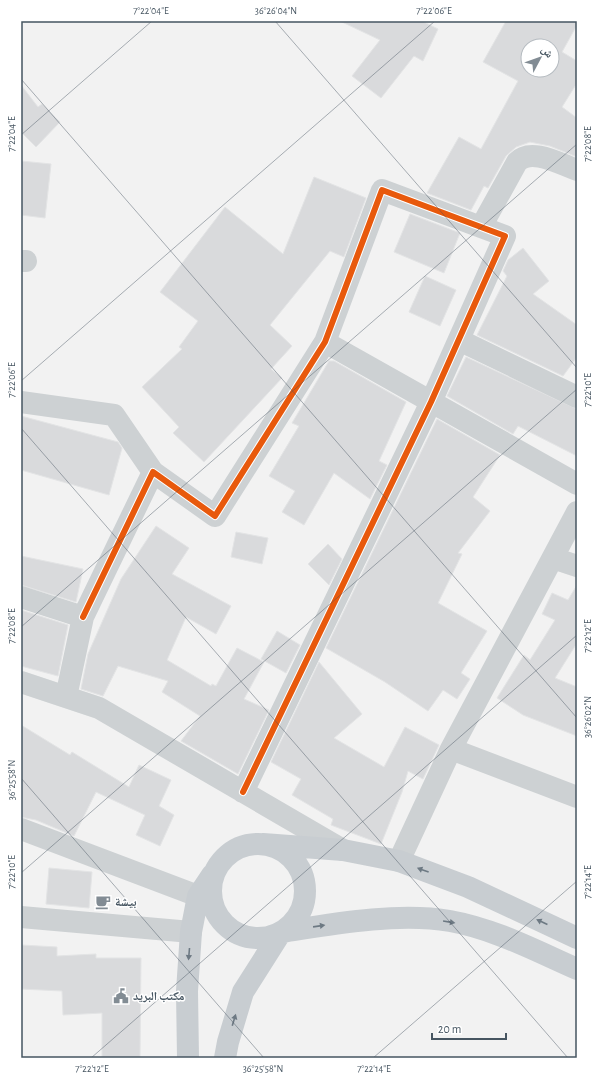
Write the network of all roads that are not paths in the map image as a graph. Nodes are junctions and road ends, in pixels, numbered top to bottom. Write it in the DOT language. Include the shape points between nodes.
graph roads {
  1 [pos="577,170"];
  2 [pos="481,227"];
  3 [pos="459,340"];
  4 [pos="325,342"];
  5 [pos="576,394"];
  6 [pos="21,402"];
  7 [pos="431,402"];
  8 [pos="153,472"];
  9 [pos="577,484"];
  10 [pos="577,512"];
  11 [pos="553,558"];
  12 [pos="577,566"];
  13 [pos="21,597"];
  14 [pos="83,617"];
  15 [pos="21,682"];
  16 [pos="66,697"];
  17 [pos="451,749"];
  18 [pos="243,792"];
  19 [pos="577,797"];
  20 [pos="21,829"];
  21 [pos="263,844"];
  22 [pos="343,850"];
  23 [pos="399,861"];
  24 [pos="218,866"];
  25 [pos="198,896"];
  26 [pos="21,918"];
  27 [pos="191,932"];
  28 [pos="281,932"];
  29 [pos="577,938"];
  30 [pos="577,969"];
  31 [pos="188,1058"];
  32 [pos="225,1058"];
  1 -- 2 [label="street" via="531,155 521,158 516,162"];
  2 -- 3 [label="street" via="505,236"];
  2 -- 4 [label="street" via="382,190"];
  3 -- 5 [label="street"];
  3 -- 7 [label="street"];
  4 -- 7 [label="street"];
  4 -- 8 [label="street" via="215,516"];
  6 -- 8 [label="street" via="114,415"];
  7 -- 9 [label="street"];
  7 -- 18 [label="street"];
  8 -- 14 [label="street"];
  10 -- 11 [label="street"];
  11 -- 12 [label="street"];
  11 -- 17 [label="street"];
  13 -- 14 [label="street"];
  14 -- 16 [label="street"];
  15 -- 16 [label="street"];
  16 -- 18 [label="street" via="99,708"];
  17 -- 19 [label="street"];
  17 -- 23 [label="street"];
  18 -- 22 [label="street"];
  20 -- 25 [label="street"];
  21 -- 22 [label="main road"];
  21 -- 24 [label="main road" via="244,846 229,854"];
  21 -- 28 [label="main road" via="279,849 292,858 301,872 305,888 302,908 294,922"];
  22 -- 23 [label="main road"];
  29 -- 23 [label="main road, one-way" via="468,887"];
  24 -- 25 [label="main road"];
  24 -- 28 [label="main road" via="211,890 214,906 222,921 234,932 249,937 266,938"];
  25 -- 27 [label="main road"];
  26 -- 27 [label="street"];
  27 -- 31 [label="main road, one-way" via="186,991"];
  28 -- 30 [label="main road, one-way" via="404,918 450,921 505,936"];
  32 -- 28 [label="main road, one-way" via="243,992"];
}
